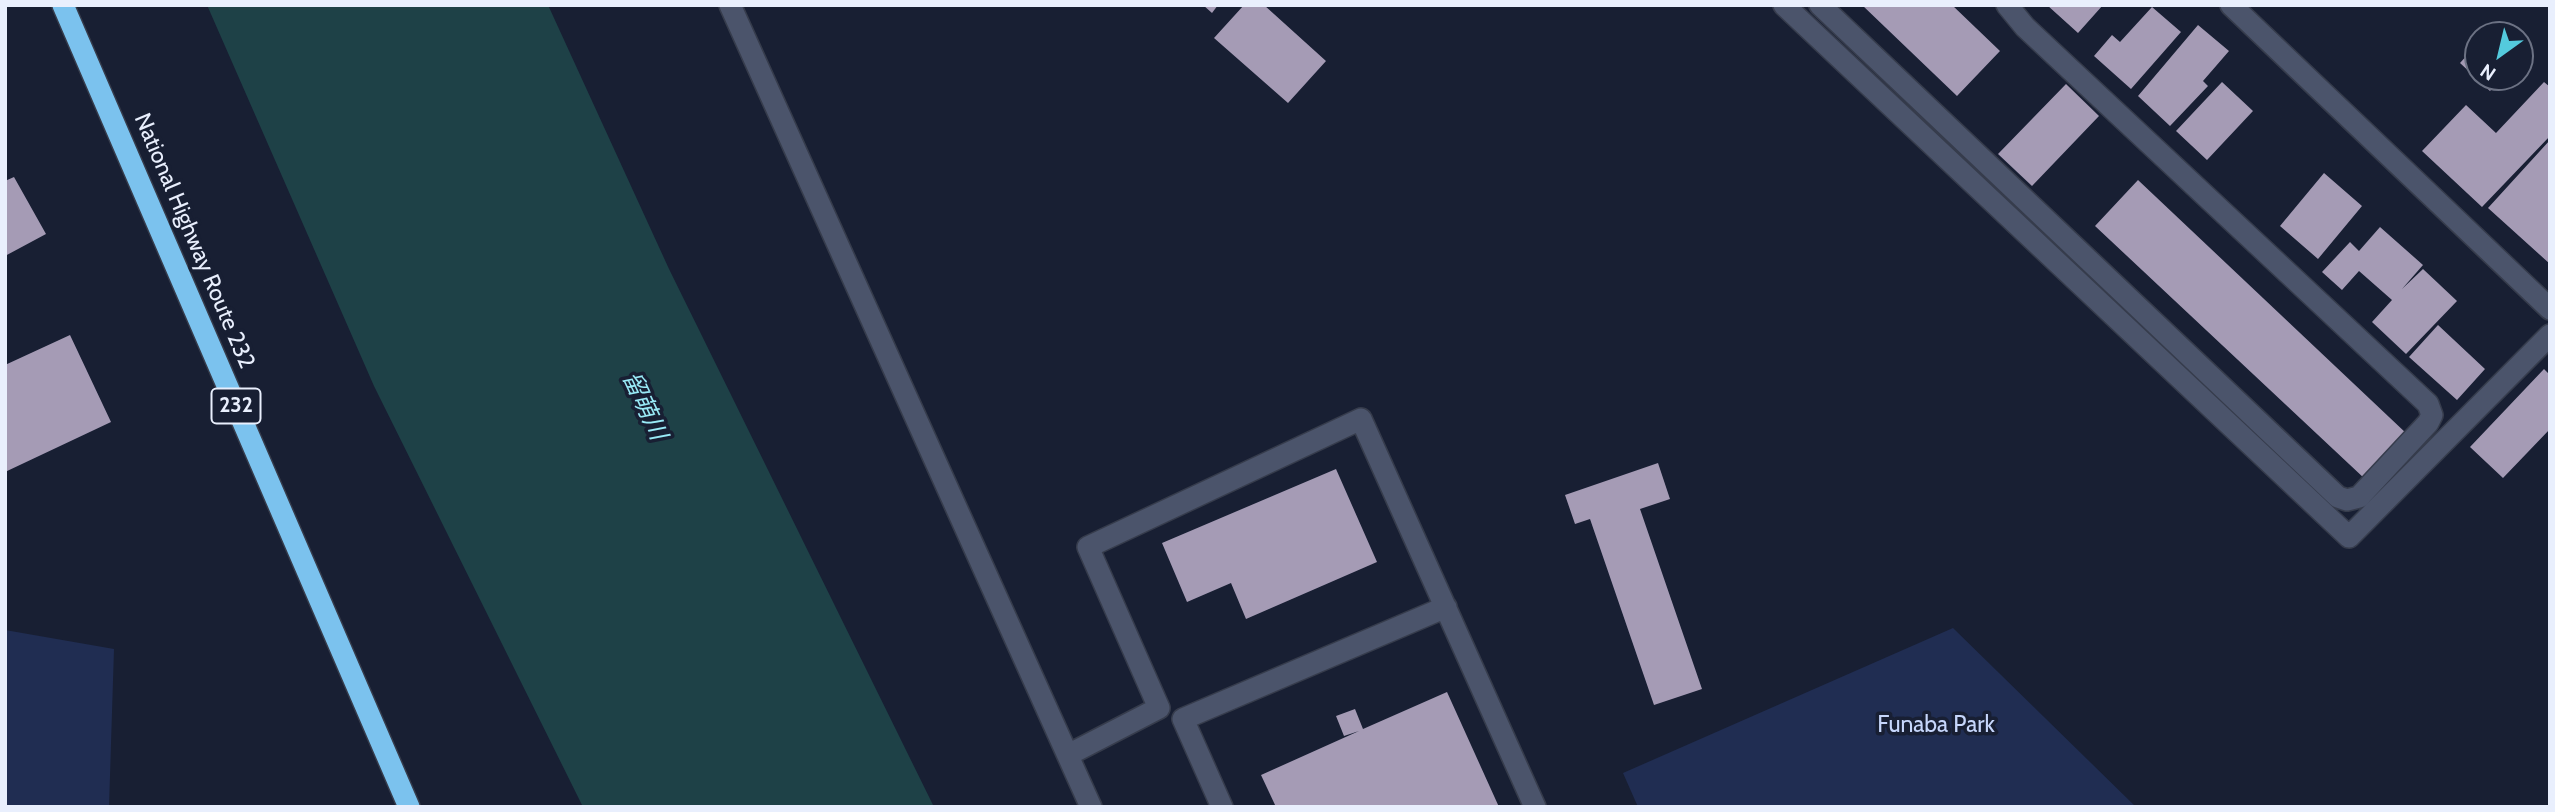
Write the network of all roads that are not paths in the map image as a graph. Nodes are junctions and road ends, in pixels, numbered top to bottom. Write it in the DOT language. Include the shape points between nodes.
graph roads {
  1 [pos="63,5"];
  2 [pos="730,5"];
  3 [pos="1784,5"];
  4 [pos="1820,5"];
  5 [pos="2007,5"];
  6 [pos="2231,5"];
  7 [pos="2550,309"];
  8 [pos="2550,335"];
  9 [pos="1446,607"];
  10 [pos="1159,708"];
  11 [pos="1183,719"];
  12 [pos="1068,755"];
  13 [pos="410,807"];
  14 [pos="1091,807"];
  15 [pos="1222,807"];
  16 [pos="1535,807"];
  1 -- 13 [label="highway, National Highway Route 232 / 232"];
  2 -- 12 [label="street"];
  3 -- 8 [label="street" via="2349,537"];
  4 -- 5 [label="street" via="2338,497 2358,497 2428,424 2432,415 2428,404 2025,27"];
  6 -- 7 [label="street"];
  9 -- 10 [label="street" via="1361,419 1088,547"];
  9 -- 11 [label="street"];
  9 -- 16 [label="street"];
  10 -- 11 [label="street"];
  10 -- 12 [label="street"];
  11 -- 15 [label="street"];
  12 -- 14 [label="street"];
}
